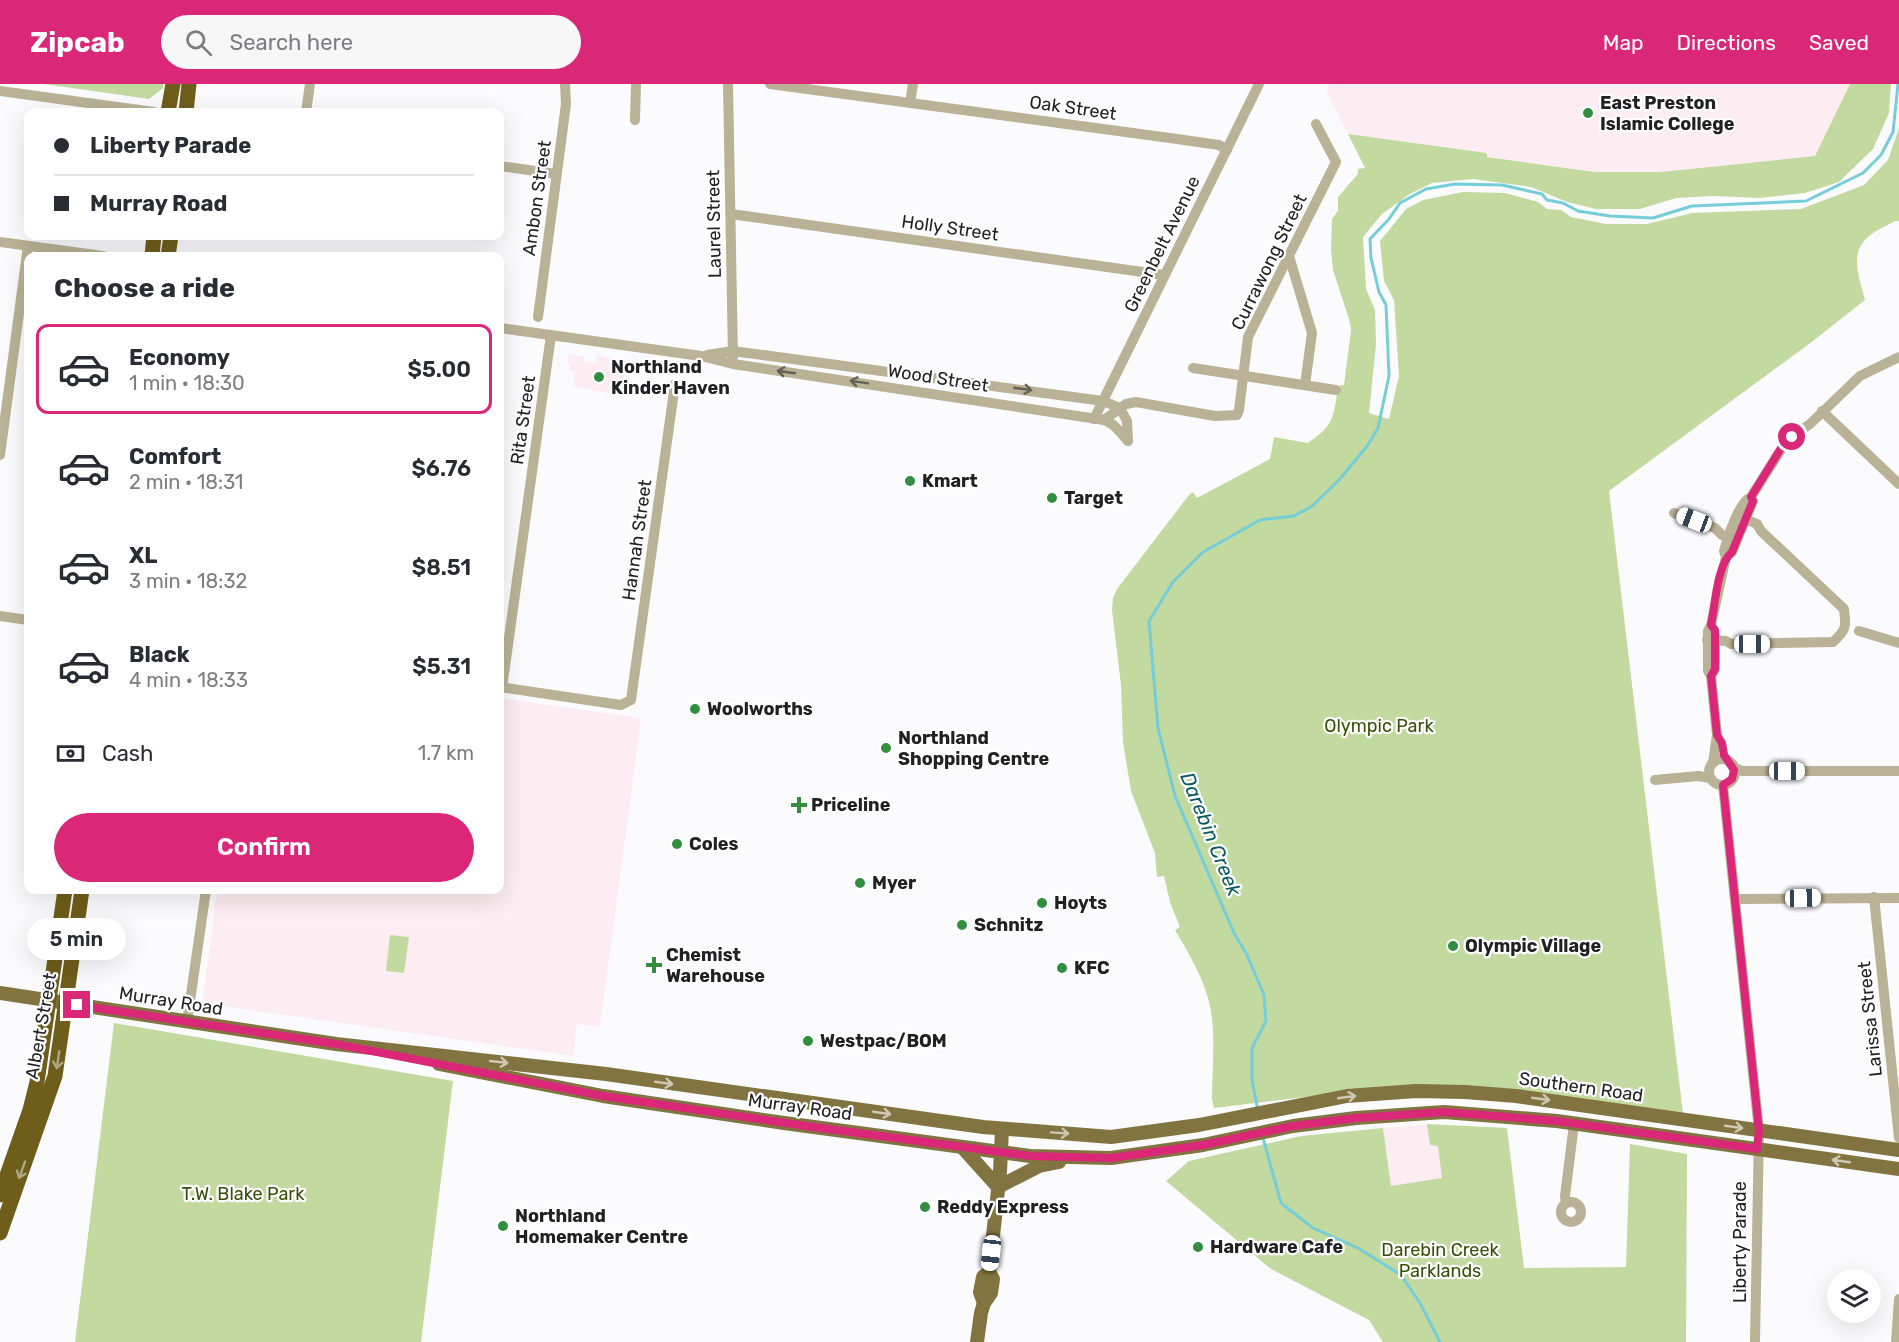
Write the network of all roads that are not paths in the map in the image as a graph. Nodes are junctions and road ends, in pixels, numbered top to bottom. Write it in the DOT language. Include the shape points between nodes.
graph roads {
  1 [pos="173,84"];
  2 [pos="189,84"];
  3 [pos="310,84"];
  4 [pos="565,84"];
  5 [pos="636,84"];
  6 [pos="728,84"];
  7 [pos="770,84"];
  8 [pos="913,84"];
  9 [pos="1258,84"];
  10 [pos="0,91"];
  11 [pos="910,103"];
  12 [pos="125,108"];
  13 [pos="169,108"];
  14 [pos="186,108"];
  15 [pos="307,108"];
  16 [pos="635,120"];
  17 [pos="1316,124"];
  18 [pos="1227,150"];
  19 [pos="504,167"];
  20 [pos="556,174"];
  21 [pos="730,214"];
  22 [pos="0,243"];
  23 [pos="28,246"];
  24 [pos="27,252"];
  25 [pos="73,252"];
  26 [pos="1289,256"];
  27 [pos="1164,275"];
  28 [pos="24,276"];
  29 [pos="538,317"];
  30 [pos="504,329"];
  31 [pos="551,335"];
  32 [pos="733,351"];
  33 [pos="701,356"];
  34 [pos="1899,357"];
  35 [pos="733,364"];
  36 [pos="1193,368"];
  37 [pos="1243,376"];
  38 [pos="675,384"];
  39 [pos="1305,385"];
  40 [pos="1336,390"];
  41 [pos="1047,393"];
  42 [pos="1103,401"];
  43 [pos="1120,408"];
  44 [pos="1822,411"];
  45 [pos="1055,413"];
  46 [pos="1230,417"];
  47 [pos="1099,420"];
  48 [pos="0,455"];
  49 [pos="1899,484"];
  50 [pos="1751,497"];
  51 [pos="1674,513"];
  52 [pos="1737,531"];
  53 [pos="0,616"];
  54 [pos="24,619"];
  55 [pos="1859,631"];
  56 [pos="1899,643"];
  57 [pos="1711,645"];
  58 [pos="504,667"];
  59 [pos="504,688"];
  60 [pos="1717,735"];
  61 [pos="1734,768"];
  62 [pos="1711,770"];
  63 [pos="1899,771"];
  64 [pos="1655,780"];
  65 [pos="1723,785"];
  66 [pos="64,894"];
  67 [pos="80,894"];
  68 [pos="205,894"];
  69 [pos="1874,897"];
  70 [pos="1899,898"];
  71 [pos="1735,899"];
  72 [pos="0,993"];
  73 [pos="49,1001"];
  74 [pos="66,1003"];
  75 [pos="1899,1019"];
  76 [pos="1887,1020"];
  77 [pos="187,1022"];
  78 [pos="336,1044"];
  79 [pos="606,1074"];
  80 [pos="603,1096"];
  81 [pos="36,1112"];
  82 [pos="1258,1113"];
  83 [pos="1574,1124"];
  84 [pos="1199,1125"];
  85 [pos="1002,1130"];
  86 [pos="1759,1131"];
  87 [pos="1261,1133"];
  88 [pos="1899,1138"];
  89 [pos="1203,1145"];
  90 [pos="963,1148"];
  91 [pos="1757,1149"];
  92 [pos="1899,1150"];
  93 [pos="1001,1152"];
  94 [pos="1079,1157"];
  95 [pos="1899,1169"];
  96 [pos="998,1186"];
  97 [pos="0,1195"];
  98 [pos="1566,1203"];
  99 [pos="0,1233"];
  100 [pos="1899,1306"];
  101 [pos="977,1342"];
  102 [pos="1755,1342"];
  103 [pos="1896,1342"];
  1 -- 13 [label="highway"];
  2 -- 14 [label="highway"];
  3 -- 15 [label="street"];
  4 -- 20 [label="street, Ambon Street"];
  5 -- 16 [label="street"];
  6 -- 21 [label="street, Laurel Street"];
  7 -- 11 [label="street, Oak Street"];
  8 -- 11 [label="street"];
  9 -- 18 [label="street, Greenbelt Avenue"];
  10 -- 12 [label="street"];
  11 -- 18 [label="street, Oak Street" via="1219,145"];
  17 -- 26 [label="street, Currawong Street" via="1336,162"];
  18 -- 27 [label="street, Greenbelt Avenue"];
  19 -- 20 [label="street"];
  20 -- 29 [label="street, Ambon Street"];
  21 -- 27 [label="street, Holly Street"];
  21 -- 32 [label="street, Laurel Street"];
  22 -- 23 [label="street"];
  23 -- 24 [label="street"];
  23 -- 25 [label="street"];
  26 -- 37 [label="street, Currawong Street" via="1248,337"];
  26 -- 39 [label="street" via="1312,333"];
  27 -- 42 [label="street, Greenbelt Avenue"];
  28 -- 48 [label="street"];
  30 -- 31 [label="street, Wood Street"];
  31 -- 33 [label="street, Wood Street"];
  31 -- 58 [label="street, Rita Street"];
  32 -- 33 [label="street, Wood Street"];
  32 -- 35 [label="street, Laurel Street"];
  32 -- 41 [label="street, Wood Street, one-way"];
  33 -- 35 [label="street, Wood Street"];
  34 -- 44 [label="street" via="1860,376"];
  45 -- 35 [label="street, Wood Street, one-way"];
  36 -- 37 [label="street"];
  37 -- 39 [label="street"];
  37 -- 46 [label="street, Currawong Street" via="1239,410"];
  38 -- 59 [label="street, Hannah Street" via="631,700 621,705"];
  39 -- 40 [label="street"];
  41 -- 42 [label="street, Wood Street"];
  41 -- 45 [label="street" via="1046,402"];
  42 -- 43 [label="street, Wood Street"];
  42 -- 47 [label="street, Greenbelt Avenue"];
  43 -- 46 [label="street, Wood Street" via="1136,402"];
  43 -- 47 [label="street"];
  43 -- 47 [label="street" via="1127,421 1128,441 1117,426"];
  44 -- 49 [label="street"];
  44 -- 50 [label="street" via="1783,445"];
  45 -- 47 [label="street, Wood Street"];
  50 -- 52 [label="street" via="1744,502"];
  50 -- 52 [label="street" via="1753,501"];
  51 -- 52 [label="street" via="1715,528"];
  52 -- 57 [label="street" via="1724,550 1726,557 1708,631"];
  52 -- 57 [label="street" via="1757,524 1844,609 1846,626 1833,642 1726,641"];
  53 -- 54 [label="street"];
  55 -- 56 [label="street"];
  57 -- 60 [label="street" via="1708,671"];
  60 -- 61 [label="street"];
  60 -- 62 [label="street"];
  61 -- 62 [label="street" via="1719,760"];
  61 -- 63 [label="street"];
  61 -- 65 [label="street" via="1729,783"];
  62 -- 64 [label="street" via="1698,776"];
  62 -- 65 [label="street" via="1714,782"];
  65 -- 71 [label="street, Liberty Parade"];
  66 -- 73 [label="highway, Albert Street"];
  67 -- 74 [label="highway, Albert Street"];
  68 -- 77 [label="street"];
  69 -- 70 [label="street"];
  69 -- 71 [label="street"];
  69 -- 76 [label="street, Larissa Street"];
  71 -- 86 [label="street, Liberty Parade"];
  72 -- 73 [label="main road, Murray Road"];
  73 -- 74 [label="main road, Murray Road"];
  73 -- 81 [label="highway, Albert Street"];
  74 -- 77 [label="main road, Murray Road"];
  74 -- 81 [label="highway, Albert Street, one-way" via="55,1076"];
  75 -- 76 [label="street"];
  76 -- 88 [label="street, Larissa Street"];
  77 -- 78 [label="main road, Murray Road"];
  78 -- 79 [label="main road, Murray Road, one-way"];
  78 -- 80 [label="main road, Murray Road"];
  79 -- 80 [label="main road"];
  79 -- 85 [label="main road, Murray Road, one-way"];
  80 -- 90 [label="main road, Murray Road"];
  81 -- 97 [label="highway, Albert Street"];
  81 -- 99 [label="highway, Albert Street, one-way"];
  82 -- 84 [label="main road, Murray Road"];
  82 -- 86 [label="main road, Southern Road, one-way" via="1347,1096 1465,1092"];
  83 -- 87 [label="main road, Southern Road" via="1444,1112 1356,1118"];
  83 -- 91 [label="main road, Southern Road"];
  83 -- 98 [label="street"];
  85 -- 84 [label="main road, Murray Road, one-way" via="1111,1137"];
  84 -- 89 [label="main road"];
  85 -- 93 [label="main road"];
  86 -- 91 [label="street, Liberty Parade"];
  86 -- 92 [label="main road, Southern Road"];
  87 -- 89 [label="main road, Murray Road"];
  89 -- 94 [label="main road, Murray Road" via="1111,1158"];
  90 -- 93 [label="main road, Murray Road"];
  90 -- 96 [label="main road"];
  95 -- 91 [label="main road, Southern Road, one-way"];
  91 -- 102 [label="street, Liberty Parade"];
  93 -- 94 [label="main road, Murray Road"];
  93 -- 96 [label="main road"];
  94 -- 96 [label="main road" via="1040,1166"];
  96 -- 101 [label="main road" via="989,1272 993,1279"];
  100 -- 103 [label="street"];
}
